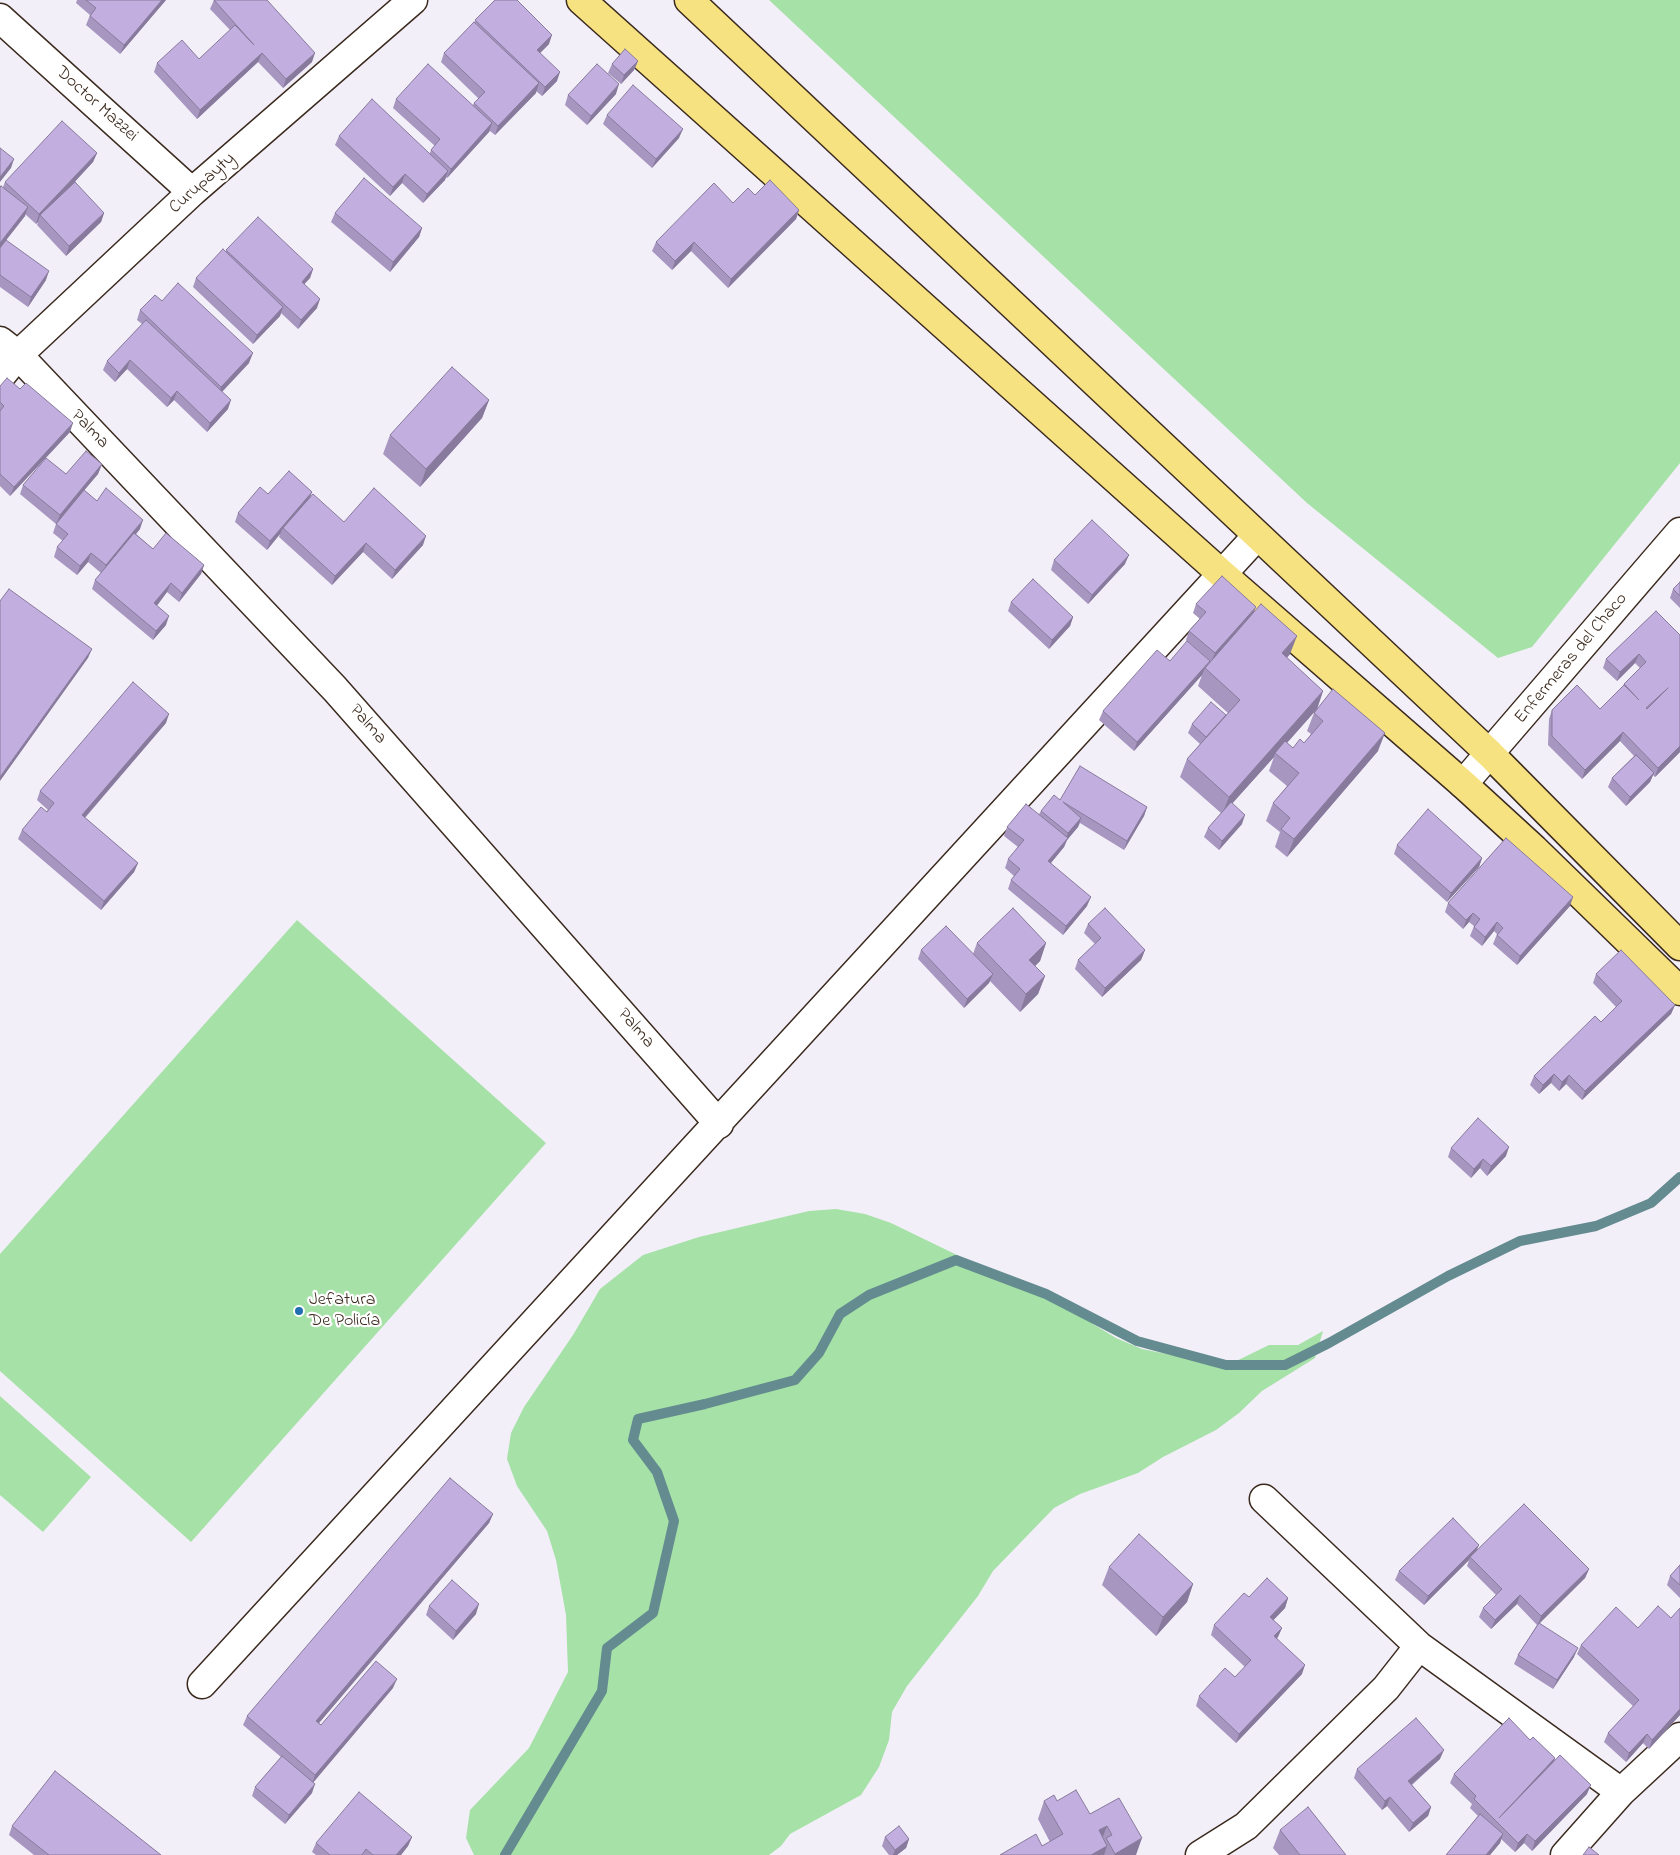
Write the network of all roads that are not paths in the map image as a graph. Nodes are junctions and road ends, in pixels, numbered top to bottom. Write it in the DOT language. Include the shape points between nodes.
graph roads {
  1 [pos="413,0"];
  2 [pos="581,0"];
  3 [pos="689,0"];
  4 [pos="0,18"];
  5 [pos="192,192"];
  6 [pos="9,348"];
  7 [pos="0,377"];
  8 [pos="1680,532"];
  9 [pos="1257,536"];
  10 [pos="1223,576"];
  11 [pos="1490,754"];
  12 [pos="1463,784"];
  13 [pos="1680,946"];
  14 [pos="1680,991"];
  15 [pos="719,1124"];
  16 [pos="1264,1499"];
  17 [pos="1420,1646"];
  18 [pos="202,1684"];
  19 [pos="1680,1737"];
  20 [pos="1621,1792"];
  21 [pos="1200,1855"];
  22 [pos="1565,1855"];
  1 -- 5 [label="street, Curupayty"];
  2 -- 10 [label="main road"];
  3 -- 9 [label="main road"];
  4 -- 5 [label="street, Doctor Mazzei"];
  5 -- 6 [label="street, Curupayty"];
  6 -- 7 [label="street, Curupayty"];
  6 -- 15 [label="street, Palma" via="335,689"];
  8 -- 11 [label="street, Enfermeras del Chaco"];
  9 -- 10 [label="street"];
  9 -- 11 [label="main road"];
  10 -- 12 [label="main road"];
  10 -- 15 [label="street"];
  11 -- 12 [label="street, Enfermeras del Chaco"];
  11 -- 13 [label="main road"];
  12 -- 14 [label="main road"];
  15 -- 18 [label="street"];
  16 -- 17 [label="street"];
  17 -- 20 [label="street"];
  17 -- 21 [label="street" via="1386,1688 1246,1826"];
  19 -- 20 [label="street"];
  20 -- 22 [label="street"];
}
